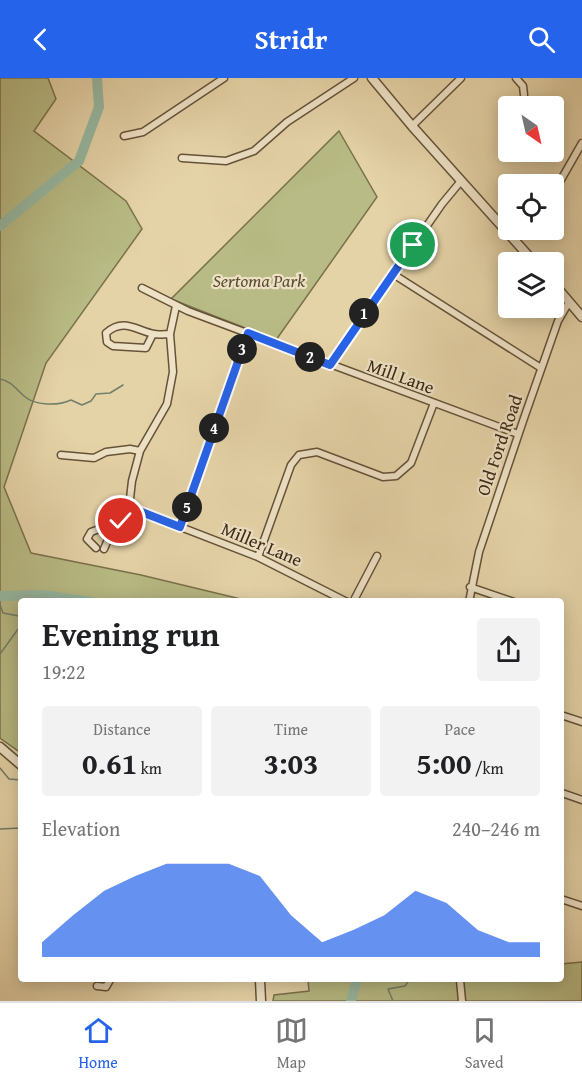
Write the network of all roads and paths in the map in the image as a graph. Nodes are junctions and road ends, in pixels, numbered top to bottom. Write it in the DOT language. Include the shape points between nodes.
graph roads {
  1 [pos="224,78"];
  2 [pos="354,78"];
  3 [pos="372,78"];
  4 [pos="461,78"];
  5 [pos="516,78"];
  6 [pos="524,95"];
  7 [pos="412,126"];
  8 [pos="124,136"];
  9 [pos="582,143"];
  10 [pos="182,158"];
  11 [pos="564,174"];
  12 [pos="461,181"];
  13 [pos="498,222"];
  14 [pos="514,240"];
  15 [pos="525,252"];
  16 [pos="393,274"];
  17 [pos="142,288"];
  18 [pos="564,296"];
  19 [pos="569,302"];
  20 [pos="176,306"];
  21 [pos="582,316"];
  22 [pos="248,333"];
  23 [pos="153,334"];
  24 [pos="170,334"];
  25 [pos="330,365"];
  26 [pos="542,368"];
  27 [pos="434,404"];
  28 [pos="518,434"];
  29 [pos="140,451"];
  30 [pos="61,455"];
  31 [pos="129,507"];
  32 [pos="180,527"];
  33 [pos="110,535"];
  34 [pos="96,548"];
  35 [pos="104,549"];
  36 [pos="377,556"];
  37 [pos="258,557"];
  38 [pos="470,587"];
  39 [pos="339,598"];
  40 [pos="355,598"];
  41 [pos="469,598"];
  42 [pos="502,598"];
  43 [pos="564,716"];
  44 [pos="582,722"];
  45 [pos="0,747"];
  46 [pos="18,762"];
  47 [pos="564,794"];
  48 [pos="582,800"];
  49 [pos="564,900"];
  50 [pos="582,906"];
  51 [pos="109,982"];
  52 [pos="260,982"];
  53 [pos="460,982"];
  54 [pos="97,986"];
  55 [pos="261,1001"];
  56 [pos="462,1001"];
  1 -- 8 [label="street" via="143,132"];
  2 -- 10 [label="street" via="287,122 254,152 226,161"];
  3 -- 7 [label="street"];
  4 -- 7 [label="street"];
  5 -- 6 [label="street"];
  7 -- 12 [label="street"];
  9 -- 11 [label="street"];
  12 -- 13 [label="street"];
  12 -- 16 [label="street"];
  14 -- 15 [label="street"];
  16 -- 25 [label="street"];
  16 -- 26 [label="street"];
  17 -- 20 [label="street, Mill Lane"];
  18 -- 19 [label="street"];
  19 -- 21 [label="street"];
  19 -- 26 [label="street, Old Ford Road"];
  20 -- 22 [label="street, Mill Lane"];
  20 -- 24 [label="street"];
  22 -- 25 [label="street, Mill Lane"];
  22 -- 32 [label="street"];
  23 -- 23 [label="street" via="128,326 112,328 105,338 113,346 146,348"];
  23 -- 24 [label="street"];
  24 -- 29 [label="street" via="171,387 162,416"];
  25 -- 27 [label="street, Mill Lane"];
  26 -- 28 [label="street, Old Ford Road"];
  27 -- 28 [label="street, Mill Lane"];
  27 -- 37 [label="street" via="411,463 396,476 383,477 317,452 298,455"];
  28 -- 38 [label="street, Old Ford Road"];
  29 -- 30 [label="street" via="117,450 94,458"];
  29 -- 31 [label="street"];
  31 -- 32 [label="street, Miller Lane"];
  31 -- 33 [label="street"];
  32 -- 37 [label="street, Miller Lane"];
  33 -- 34 [label="street" via="99,529 91,532 87,539"];
  33 -- 35 [label="street"];
  36 -- 40 [label="street"];
  37 -- 39 [label="street, Miller Lane"];
  38 -- 41 [label="street, Old Ford Road"];
  38 -- 42 [label="street"];
  43 -- 44 [label="street"];
  45 -- 46 [label="street"];
  47 -- 48 [label="street"];
  49 -- 50 [label="street"];
  51 -- 54 [label="street" via="106,987"];
  52 -- 55 [label="street"];
  53 -- 56 [label="street"];
}
